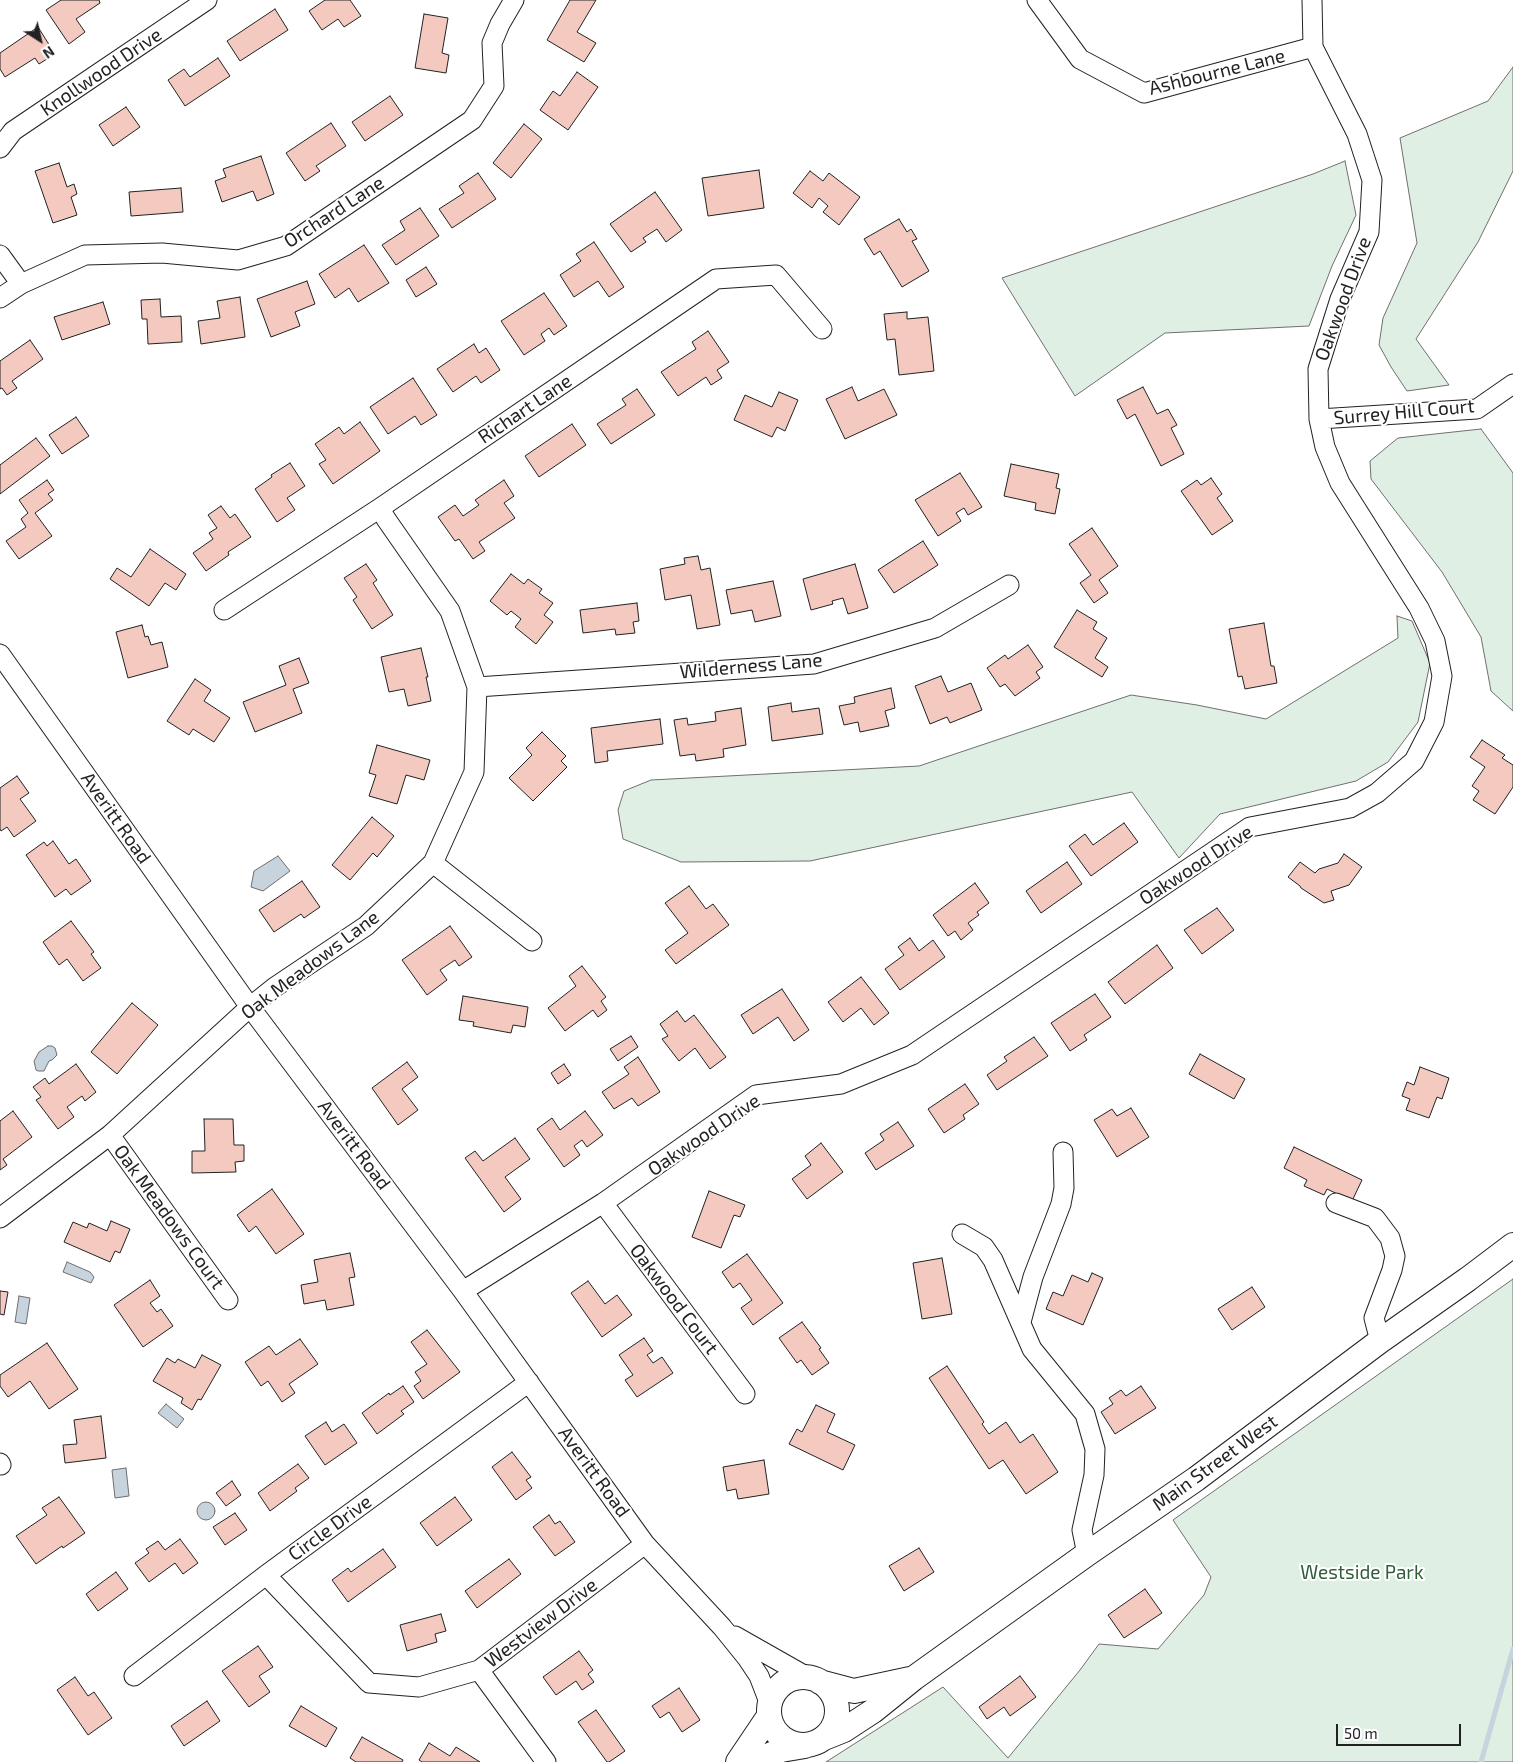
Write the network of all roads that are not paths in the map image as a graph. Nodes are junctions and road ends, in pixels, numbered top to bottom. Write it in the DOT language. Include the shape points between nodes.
graph roads {
  1 [pos="207,0"];
  2 [pos="514,0"];
  3 [pos="1037,0"];
  4 [pos="1312,0"];
  5 [pos="1313,47"];
  6 [pos="0,148"];
  7 [pos="0,255"];
  8 [pos="21,284"];
  9 [pos="0,298"];
  10 [pos="822,329"];
  11 [pos="1513,384"];
  12 [pos="1319,419"];
  13 [pos="380,508"];
  14 [pos="1009,585"];
  15 [pos="224,610"];
  16 [pos="0,654"];
  17 [pos="477,687"];
  18 [pos="434,864"];
  19 [pos="532,940"];
  20 [pos="250,1007"];
  21 [pos="110,1135"];
  22 [pos="1063,1152"];
  23 [pos="1336,1203"];
  24 [pos="603,1204"];
  25 [pos="0,1218"];
  26 [pos="962,1234"];
  27 [pos="1513,1245"];
  28 [pos="463,1291"];
  29 [pos="228,1300"];
  30 [pos="1021,1322"];
  31 [pos="1380,1341"];
  32 [pos="529,1382"];
  33 [pos="745,1394"];
  34 [pos="645,1544"];
  35 [pos="1087,1554"];
  36 [pos="266,1575"];
  37 [pos="722,1627"];
  38 [pos="479,1670"];
  39 [pos="134,1676"];
  40 [pos="914,1678"];
  41 [pos="815,1680"];
  42 [pos="769,1709"];
  43 [pos="819,1741"];
  44 [pos="546,1762"];
  45 [pos="738,1762"];
  46 [pos="760,1762"];
  1 -- 6 [label="street, Knollwood Drive" via="14,131"];
  2 -- 8 [label="street, Orchard Lane" via="492,43 494,86 472,120 286,246 238,260 162,253 85,255"];
  3 -- 5 [label="street, Ashbourne Lane" via="1080,59 1144,93"];
  4 -- 5 [label="street, Oakwood Drive"];
  5 -- 12 [label="street, Oakwood Drive" via="1357,134 1372,180 1368,232 1340,299 1318,369"];
  7 -- 8 [label="street"];
  8 -- 9 [label="street, Orchard Lane"];
  10 -- 13 [label="street, Richart Lane" via="776,275 716,279"];
  11 -- 12 [label="street, Surrey Hill Court" via="1477,409"];
  12 -- 24 [label="street, Oakwood Drive" via="1325,448 1340,484 1419,608 1435,641 1442,676 1434,722 1414,761 1378,793 1350,808 1250,827 912,1055 841,1084 756,1095"];
  13 -- 15 [label="street, Richart Lane"];
  13 -- 17 [label="street, Oak Meadows Lane" via="450,611"];
  14 -- 17 [label="street, Wilderness Lane" via="935,628 814,664"];
  16 -- 20 [label="street, Averitt Road"];
  17 -- 18 [label="street, Oak Meadows Lane" via="474,772"];
  18 -- 19 [label="street"];
  18 -- 20 [label="street, Oak Meadows Lane" via="366,926"];
  20 -- 21 [label="street, Oak Meadows Lane"];
  20 -- 28 [label="street, Averitt Road"];
  21 -- 25 [label="street, Oak Meadows Lane"];
  21 -- 29 [label="street, Oak Meadows Court"];
  22 -- 30 [label="street" via="1061,1204 1033,1277"];
  23 -- 31 [label="street" via="1375,1218 1390,1238 1394,1256 1392,1270 1374,1318"];
  24 -- 28 [label="street, Oakwood Drive"];
  24 -- 33 [label="street, Oakwood Court"];
  26 -- 30 [label="street" via="984,1247 993,1260"];
  27 -- 31 [label="main road, Main Street West"];
  28 -- 32 [label="street, Averitt Road"];
  30 -- 35 [label="street" via="1032,1348 1085,1414 1095,1449 1094,1475 1082,1530"];
  31 -- 35 [label="main road, Main Street West" via="1196,1479"];
  32 -- 34 [label="street, Averitt Road"];
  32 -- 36 [label="street, Circle Drive"];
  34 -- 37 [label="street, Averitt Road"];
  34 -- 38 [label="street, Westview Drive"];
  35 -- 40 [label="main road, Main Street West"];
  36 -- 38 [label="street, Westview Drive" via="369,1683 419,1687"];
  36 -- 39 [label="street, Circle Drive"];
  37 -- 41 [label="street, Averitt Road" via="750,1646"];
  37 -- 42 [label="street, Averitt Road" via="759,1676"];
  38 -- 44 [label="street"];
  40 -- 41 [label="main road, Main Street West" via="854,1691"];
  40 -- 43 [label="main road, Main Street West" via="873,1712"];
  41 -- 42 [label="main road" via="798,1678 787,1681 778,1688"];
  41 -- 43 [label="main road" via="829,1689 838,1710 831,1731"];
  42 -- 43 [label="main road" via="774,1730 781,1738 802,1746"];
  42 -- 45 [label="main road"];
  43 -- 46 [label="main road, Main Street West" via="781,1750"];
}
